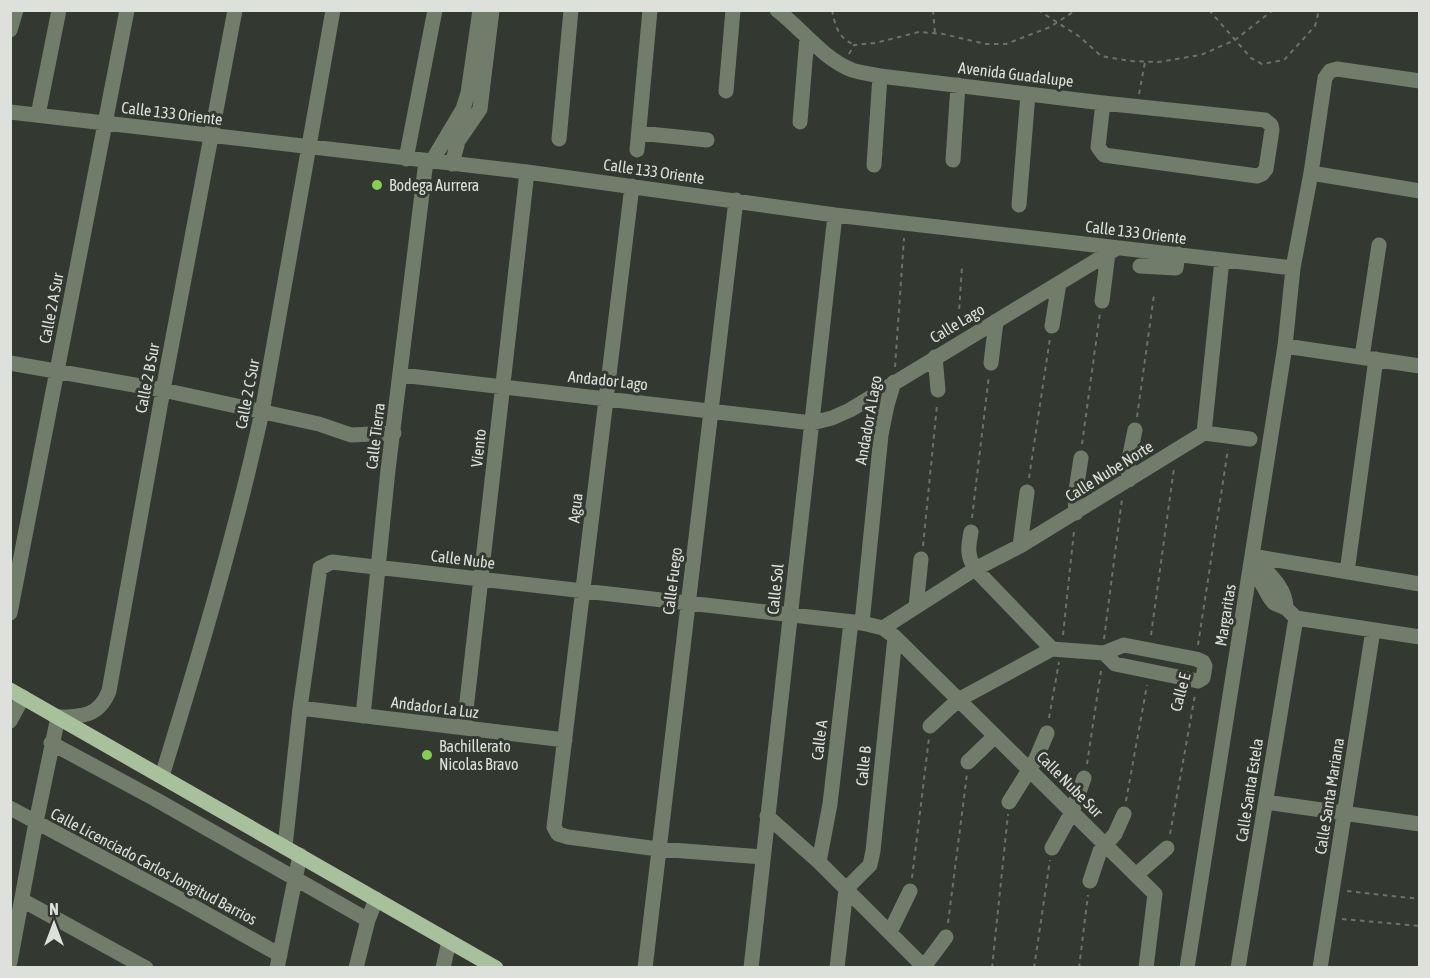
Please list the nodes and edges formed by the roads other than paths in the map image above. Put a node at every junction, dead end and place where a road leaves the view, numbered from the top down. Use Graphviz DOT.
graph roads {
  1 [pos="16,10"];
  2 [pos="59,10"];
  3 [pos="127,10"];
  4 [pos="235,10"];
  5 [pos="333,10"];
  6 [pos="435,10"];
  7 [pos="480,10"];
  8 [pos="492,10"];
  9 [pos="571,10"];
  10 [pos="650,10"];
  11 [pos="733,10"];
  12 [pos="777,10"];
  13 [pos="10,30"];
  14 [pos="807,37"];
  15 [pos="880,76"];
  16 [pos="1419,81"];
  17 [pos="958,85"];
  18 [pos="726,91"];
  19 [pos="1028,94"];
  20 [pos="1103,103"];
  21 [pos="10,111"];
  22 [pos="469,113"];
  23 [pos="38,115"];
  24 [pos="800,122"];
  25 [pos="106,123"];
  26 [pos="639,133"];
  27 [pos="212,136"];
  28 [pos="560,139"];
  29 [pos="707,140"];
  30 [pos="310,148"];
  31 [pos="637,150"];
  32 [pos="406,159"];
  33 [pos="952,160"];
  34 [pos="429,161"];
  35 [pos="452,164"];
  36 [pos="874,165"];
  37 [pos="527,172"];
  38 [pos="1311,173"];
  39 [pos="632,186"];
  40 [pos="1419,191"];
  41 [pos="736,200"];
  42 [pos="1019,205"];
  43 [pos="835,215"];
  44 [pos="1379,245"];
  45 [pos="1112,250"];
  46 [pos="1178,255"];
  47 [pos="1222,260"];
  48 [pos="1140,266"];
  49 [pos="1293,268"];
  50 [pos="1059,283"];
  51 [pos="1102,301"];
  52 [pos="996,321"];
  53 [pos="1052,327"];
  54 [pos="1285,346"];
  55 [pos="935,357"];
  56 [pos="1369,358"];
  57 [pos="10,363"];
  58 [pos="990,363"];
  59 [pos="1419,366"];
  60 [pos="57,371"];
  61 [pos="401,375"];
  62 [pos="894,382"];
  63 [pos="503,386"];
  64 [pos="163,390"];
  65 [pos="938,390"];
  66 [pos="606,398"];
  67 [pos="710,410"];
  68 [pos="262,412"];
  69 [pos="812,423"];
  70 [pos="1135,430"];
  71 [pos="394,433"];
  72 [pos="1204,433"];
  73 [pos="1250,440"];
  74 [pos="1081,458"];
  75 [pos="1125,482"];
  76 [pos="1028,492"];
  77 [pos="1076,513"];
  78 [pos="971,532"];
  79 [pos="1020,546"];
  80 [pos="921,559"];
  81 [pos="1252,560"];
  82 [pos="378,567"];
  83 [pos="975,569"];
  84 [pos="1347,572"];
  85 [pos="481,579"];
  86 [pos="1419,584"];
  87 [pos="583,591"];
  88 [pos="687,603"];
  89 [pos="916,607"];
  90 [pos="10,613"];
  91 [pos="1291,613"];
  92 [pos="790,615"];
  93 [pos="857,622"];
  94 [pos="883,628"];
  95 [pos="1373,630"];
  96 [pos="895,637"];
  97 [pos="1419,637"];
  98 [pos="1056,650"];
  99 [pos="1104,653"];
  100 [pos="17,693"];
  101 [pos="958,700"];
  102 [pos="300,708"];
  103 [pos="363,716"];
  104 [pos="58,717"];
  105 [pos="10,721"];
  106 [pos="930,726"];
  107 [pos="464,728"];
  108 [pos="1047,733"];
  109 [pos="996,736"];
  110 [pos="565,740"];
  111 [pos="51,743"];
  112 [pos="968,762"];
  113 [pos="1030,769"];
  114 [pos="162,776"];
  115 [pos="1084,778"];
  116 [pos="1009,802"];
  117 [pos="1266,802"];
  118 [pos="10,808"];
  119 [pos="1072,812"];
  120 [pos="1344,813"];
  121 [pos="1124,814"];
  122 [pos="767,816"];
  123 [pos="36,822"];
  124 [pos="1419,824"];
  125 [pos="1106,844"];
  126 [pos="285,847"];
  127 [pos="1052,848"];
  128 [pos="1167,848"];
  129 [pos="658,849"];
  130 [pos="300,855"];
  131 [pos="763,857"];
  132 [pos="819,862"];
  133 [pos="1136,875"];
  134 [pos="295,879"];
  135 [pos="1090,881"];
  136 [pos="846,889"];
  137 [pos="910,891"];
  138 [pos="376,899"];
  139 [pos="22,900"];
  140 [pos="368,920"];
  141 [pos="14,922"];
  142 [pos="890,932"];
  143 [pos="946,937"];
  144 [pos="449,941"];
  145 [pos="278,961"];
  146 [pos="10,962"];
  147 [pos="924,967"];
  148 [pos="146,968"];
  149 [pos="356,968"];
  150 [pos="443,968"];
  151 [pos="496,968"];
  152 [pos="645,968"];
  153 [pos="751,968"];
  154 [pos="837,968"];
  155 [pos="1146,968"];
  156 [pos="1187,968"];
  157 [pos="1238,968"];
  158 [pos="1320,968"];
  1 -- 13 [label="street"];
  2 -- 23 [label="street"];
  3 -- 25 [label="street, Calle 2 A Sur"];
  4 -- 27 [label="street, Calle 2 B Sur"];
  5 -- 30 [label="street, Calle 2 C Sur"];
  6 -- 32 [label="street"];
  7 -- 22 [label="street"];
  8 -- 22 [label="street"];
  9 -- 28 [label="street"];
  10 -- 26 [label="street"];
  11 -- 18 [label="street"];
  12 -- 14 [label="street, Avenida Guadalupe"];
  14 -- 15 [label="street, Avenida Guadalupe"];
  14 -- 24 [label="street"];
  15 -- 17 [label="street, Avenida Guadalupe"];
  15 -- 36 [label="street"];
  16 -- 38 [label="street, Margaritas"];
  17 -- 19 [label="street, Avenida Guadalupe"];
  17 -- 33 [label="street"];
  19 -- 20 [label="street, Avenida Guadalupe"];
  19 -- 42 [label="street"];
  20 -- 20 [label="street, Avenida Guadalupe"];
  21 -- 23 [label="street, Calle 133 Oriente"];
  22 -- 34 [label="street"];
  22 -- 35 [label="street"];
  23 -- 25 [label="street, Calle 133 Oriente"];
  25 -- 27 [label="street, Calle 133 Oriente"];
  25 -- 60 [label="street, Calle 2 A Sur"];
  26 -- 29 [label="street"];
  26 -- 31 [label="street"];
  27 -- 30 [label="street, Calle 133 Oriente"];
  27 -- 64 [label="street, Calle 2 B Sur"];
  30 -- 32 [label="street, Calle 133 Oriente"];
  30 -- 68 [label="street, Calle 2 C Sur"];
  32 -- 34 [label="street, Calle 133 Oriente"];
  34 -- 35 [label="street, Calle 133 Oriente"];
  34 -- 61 [label="street, Calle Tierra"];
  35 -- 37 [label="street, Calle 133 Oriente"];
  37 -- 39 [label="street, Calle 133 Oriente"];
  37 -- 63 [label="street, Viento"];
  38 -- 40 [label="street"];
  38 -- 49 [label="street, Margaritas"];
  39 -- 41 [label="street, Calle 133 Oriente"];
  39 -- 66 [label="street, Agua"];
  41 -- 43 [label="street, Calle 133 Oriente"];
  41 -- 67 [label="street, Calle Fuego"];
  43 -- 45 [label="street, Calle 133 Oriente"];
  43 -- 69 [label="street, Calle Sol"];
  44 -- 56 [label="street"];
  45 -- 46 [label="street, Calle 133 Oriente"];
  45 -- 50 [label="street, Calle Lago"];
  45 -- 51 [label="street"];
  46 -- 47 [label="street, Calle 133 Oriente"];
  46 -- 48 [label="street"];
  47 -- 49 [label="street, Calle 133 Oriente"];
  47 -- 72 [label="street"];
  49 -- 54 [label="street, Margaritas"];
  50 -- 52 [label="street, Calle Lago"];
  50 -- 53 [label="street"];
  52 -- 55 [label="street, Calle Lago"];
  52 -- 58 [label="street"];
  54 -- 56 [label="street"];
  54 -- 81 [label="street, Margaritas"];
  55 -- 62 [label="street, Calle Lago"];
  55 -- 65 [label="street"];
  56 -- 59 [label="street"];
  56 -- 84 [label="street"];
  57 -- 60 [label="street"];
  60 -- 64 [label="street"];
  60 -- 90 [label="street, Calle 2 A Sur"];
  61 -- 63 [label="street, Andador Lago"];
  61 -- 71 [label="street, Calle Tierra"];
  62 -- 69 [label="street, Calle Lago"];
  62 -- 93 [label="street, Andador A Lago"];
  63 -- 66 [label="street, Andador Lago"];
  63 -- 85 [label="street, Viento"];
  64 -- 68 [label="street"];
  64 -- 104 [label="street, Calle 2 B Sur"];
  66 -- 67 [label="street, Andador Lago"];
  66 -- 87 [label="street, Agua"];
  67 -- 69 [label="street, Andador Lago"];
  67 -- 88 [label="street, Calle Fuego"];
  68 -- 71 [label="street"];
  68 -- 114 [label="street, Calle 2 C Sur"];
  69 -- 92 [label="street, Calle Sol"];
  70 -- 75 [label="street"];
  71 -- 82 [label="street, Calle Tierra"];
  72 -- 73 [label="street"];
  72 -- 75 [label="street, Calle Nube Norte"];
  74 -- 77 [label="street"];
  75 -- 77 [label="street, Calle Nube Norte"];
  76 -- 79 [label="street"];
  77 -- 79 [label="street, Calle Nube Norte"];
  78 -- 83 [label="street"];
  79 -- 83 [label="street, Calle Nube Norte"];
  80 -- 89 [label="street"];
  81 -- 84 [label="street"];
  81 -- 91 [label="street"];
  81 -- 156 [label="street, Margaritas"];
  82 -- 85 [label="street, Calle Nube"];
  82 -- 102 [label="street, Calle Nube"];
  82 -- 103 [label="street, Calle Tierra"];
  83 -- 89 [label="street, Calle Nube Norte"];
  83 -- 98 [label="street"];
  84 -- 86 [label="street"];
  85 -- 87 [label="street, Calle Nube"];
  85 -- 107 [label="street, Viento"];
  87 -- 88 [label="street, Calle Nube"];
  87 -- 110 [label="street, Agua"];
  88 -- 92 [label="street, Calle Nube"];
  88 -- 129 [label="street, Calle Fuego"];
  89 -- 94 [label="street, Calle Nube Norte"];
  91 -- 95 [label="street"];
  91 -- 117 [label="street, Calle Santa Estela"];
  92 -- 93 [label="street, Calle Nube"];
  92 -- 122 [label="street, Calle Sol"];
  93 -- 94 [label="street, Calle Nube"];
  93 -- 132 [label="street, Calle A"];
  94 -- 96 [label="street, Calle Nube Sur"];
  95 -- 97 [label="street"];
  95 -- 120 [label="street, Calle Santa Mariana"];
  96 -- 101 [label="street, Calle Nube Sur"];
  96 -- 136 [label="street, Calle B"];
  98 -- 99 [label="street"];
  98 -- 101 [label="street"];
  99 -- 99 [label="street, Calle E"];
  100 -- 104 [label="main road"];
  100 -- 105 [label="street"];
  101 -- 106 [label="street"];
  101 -- 109 [label="street, Calle Nube Sur"];
  102 -- 103 [label="street, Andador La Luz"];
  102 -- 126 [label="street, Calle Nube"];
  103 -- 107 [label="street, Andador La Luz"];
  104 -- 111 [label="street"];
  104 -- 114 [label="main road"];
  107 -- 110 [label="street, Andador La Luz"];
  108 -- 113 [label="street"];
  109 -- 112 [label="street"];
  109 -- 113 [label="street, Calle Nube Sur"];
  110 -- 129 [label="street, Agua"];
  111 -- 123 [label="street"];
  111 -- 134 [label="street"];
  113 -- 116 [label="street"];
  113 -- 119 [label="street, Calle Nube Sur"];
  114 -- 126 [label="main road"];
  115 -- 119 [label="street"];
  117 -- 120 [label="street"];
  117 -- 157 [label="street, Calle Santa Estela"];
  118 -- 123 [label="street, Calle Licenciado Carlos Jongitud Barrios"];
  119 -- 125 [label="street, Calle Nube Sur"];
  119 -- 127 [label="street"];
  120 -- 124 [label="street"];
  120 -- 158 [label="street, Calle Santa Mariana"];
  121 -- 125 [label="street"];
  122 -- 131 [label="street, Calle Sol"];
  122 -- 132 [label="street"];
  123 -- 139 [label="street"];
  123 -- 145 [label="street, Calle Licenciado Carlos Jongitud Barrios"];
  125 -- 133 [label="street, Calle Nube Sur"];
  125 -- 135 [label="street"];
  126 -- 130 [label="main road"];
  128 -- 133 [label="street"];
  129 -- 131 [label="street"];
  129 -- 152 [label="street, Calle Fuego"];
  130 -- 134 [label="street"];
  130 -- 138 [label="main road"];
  131 -- 153 [label="street, Calle Sol"];
  132 -- 136 [label="street"];
  133 -- 155 [label="street, Calle Nube Sur"];
  134 -- 140 [label="street"];
  134 -- 145 [label="street"];
  136 -- 142 [label="street"];
  136 -- 154 [label="street"];
  137 -- 142 [label="street"];
  138 -- 140 [label="street"];
  138 -- 144 [label="main road"];
  139 -- 141 [label="street"];
  139 -- 148 [label="street"];
  140 -- 149 [label="street"];
  141 -- 146 [label="street"];
  142 -- 147 [label="street"];
  143 -- 147 [label="street"];
  144 -- 150 [label="street"];
  144 -- 151 [label="main road"];
}
